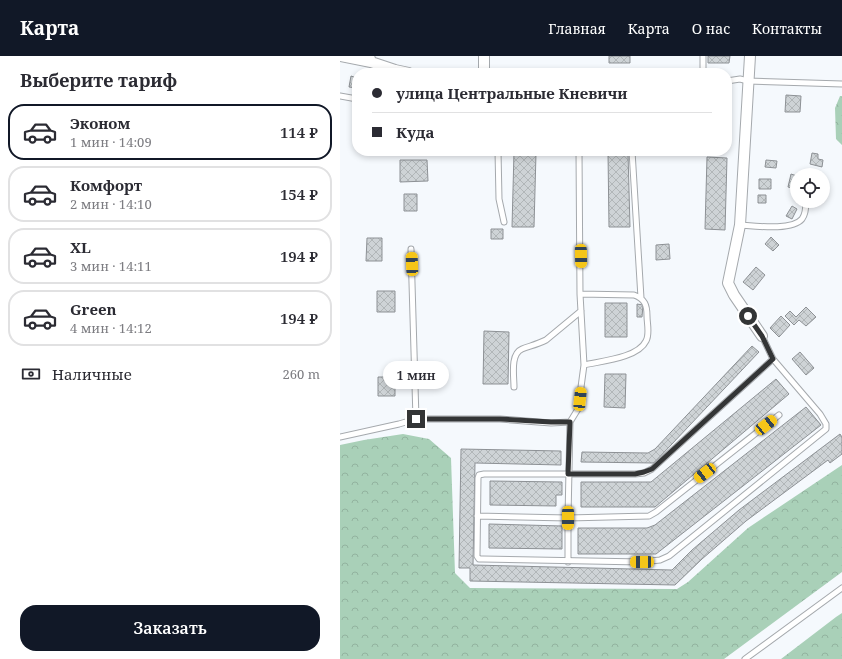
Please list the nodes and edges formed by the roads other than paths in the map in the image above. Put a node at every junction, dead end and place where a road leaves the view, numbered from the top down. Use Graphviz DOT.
graph roads {
  1 [pos="340,56"];
  2 [pos="484,56"];
  3 [pos="703,56"];
  4 [pos="750,56"];
  5 [pos="370,59"];
  6 [pos="387,68"];
  7 [pos="484,68"];
  8 [pos="703,68"];
  9 [pos="732,80"];
  10 [pos="748,81"];
  11 [pos="842,84"];
  12 [pos="340,96"];
  13 [pos="352,98"];
  14 [pos="498,156"];
  15 [pos="579,156"];
  16 [pos="632,156"];
  17 [pos="805,208"];
  18 [pos="504,222"];
  19 [pos="740,225"];
  20 [pos="411,249"];
  21 [pos="580,294"];
  22 [pos="641,298"];
  23 [pos="581,311"];
  24 [pos="762,336"];
  25 [pos="773,359"];
  26 [pos="584,365"];
  27 [pos="514,387"];
  28 [pos="779,415"];
  29 [pos="416,419"];
  30 [pos="570,422"];
  31 [pos="340,438"];
  32 [pos="568,474"];
  33 [pos="477,516"];
  34 [pos="568,518"];
  35 [pos="568,562"];
  36 [pos="842,588"];
  37 [pos="745,659"];
  1 -- 5 [label="street"];
  2 -- 7 [label="street"];
  3 -- 8 [label="lane"];
  4 -- 10 [label="street"];
  5 -- 6 [label="street"];
  9 -- 10 [label="lane"];
  10 -- 11 [label="lane"];
  10 -- 19 [label="street"];
  12 -- 13 [label="lane"];
  14 -- 18 [label="lane"];
  15 -- 21 [label="lane"];
  16 -- 22 [label="lane"];
  17 -- 19 [label="lane"];
  19 -- 24 [label="street"];
  20 -- 29 [label="lane"];
  21 -- 22 [label="lane"];
  21 -- 23 [label="lane"];
  22 -- 26 [label="lane"];
  23 -- 26 [label="lane"];
  23 -- 27 [label="lane"];
  24 -- 25 [label="lane"];
  25 -- 32 [label="lane"];
  25 -- 35 [label="lane"];
  26 -- 30 [label="lane"];
  28 -- 34 [label="lane"];
  29 -- 30 [label="lane"];
  29 -- 31 [label="lane"];
  30 -- 32 [label="lane"];
  32 -- 33 [label="lane"];
  32 -- 34 [label="lane"];
  33 -- 34 [label="lane"];
  33 -- 35 [label="lane"];
  34 -- 35 [label="lane"];
  36 -- 37 [label="lane"];
}
